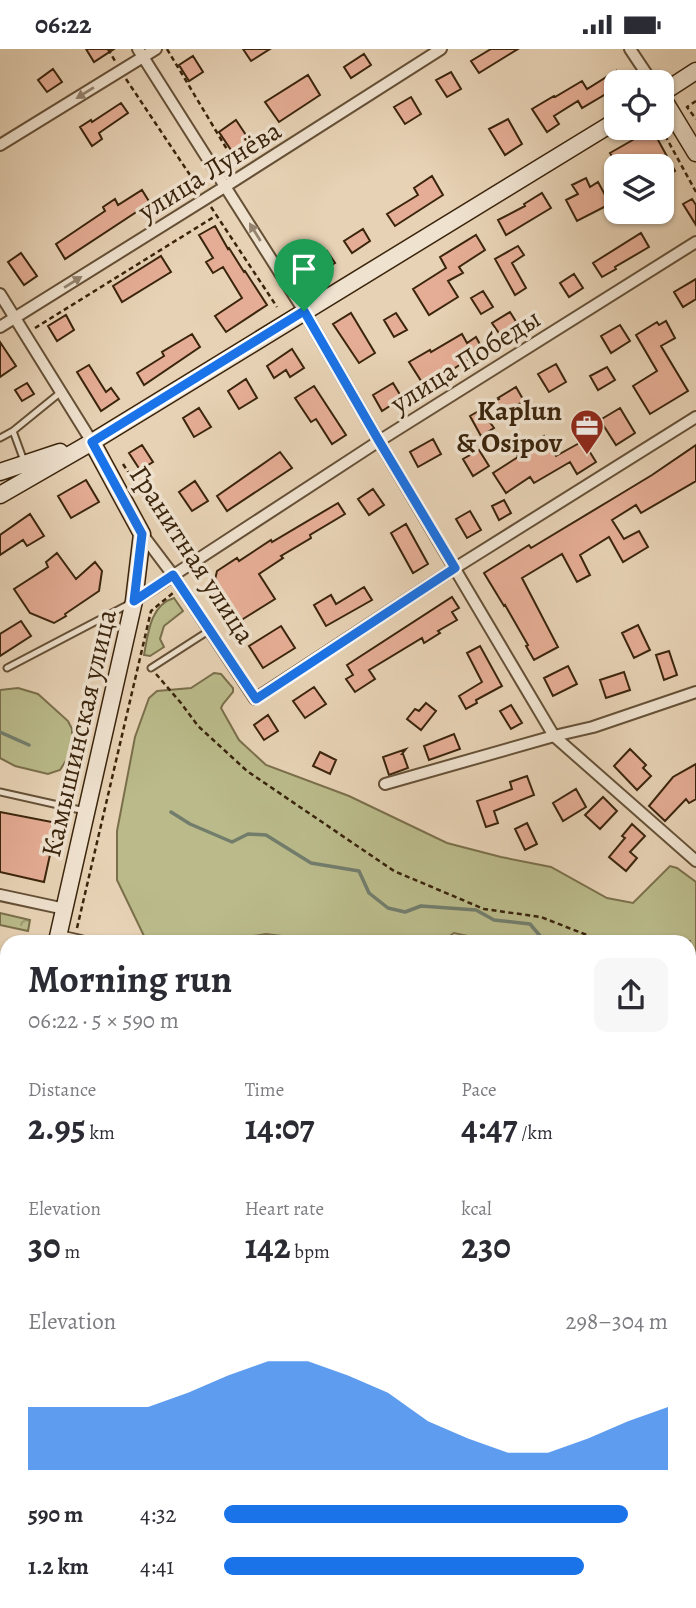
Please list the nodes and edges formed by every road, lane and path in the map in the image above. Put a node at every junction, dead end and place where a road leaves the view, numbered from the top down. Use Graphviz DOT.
graph roads {
  1 [pos="109,49"];
  2 [pos="156,49"];
  3 [pos="167,49"];
  4 [pos="442,49"];
  5 [pos="629,49"];
  6 [pos="141,53"];
  7 [pos="121,70"];
  8 [pos="644,70"];
  9 [pos="696,71"];
  10 [pos="674,87"];
  11 [pos="696,101"];
  12 [pos="674,115"];
  13 [pos="696,119"];
  14 [pos="604,128"];
  15 [pos="668,140"];
  16 [pos="0,145"];
  17 [pos="696,153"];
  18 [pos="214,167"];
  19 [pos="226,186"];
  20 [pos="696,192"];
  21 [pos="206,199"];
  22 [pos="217,215"];
  23 [pos="696,242"];
  24 [pos="0,295"];
  25 [pos="277,307"];
  26 [pos="304,311"];
  27 [pos="15,318"];
  28 [pos="0,327"];
  29 [pos="25,334"];
  30 [pos="61,392"];
  31 [pos="696,417"];
  32 [pos="13,431"];
  33 [pos="0,439"];
  34 [pos="379,441"];
  35 [pos="92,442"];
  36 [pos="25,464"];
  37 [pos="0,472"];
  38 [pos="0,495"];
  39 [pos="142,534"];
  40 [pos="455,568"];
  41 [pos="173,575"];
  42 [pos="134,601"];
  43 [pos="210,630"];
  44 [pos="6,668"];
  45 [pos="151,668"];
  46 [pos="696,692"];
  47 [pos="554,736"];
  48 [pos="115,760"];
  49 [pos="385,784"];
  50 [pos="0,792"];
  51 [pos="88,812"];
  52 [pos="696,861"];
  53 [pos="0,895"];
  54 [pos="65,909"];
  55 [pos="68,935"];
  56 [pos="69,935"];
  57 [pos="587,935"];
  1 -- 7 [label="path"];
  2 -- 6 [label="street"];
  3 -- 18 [label="path"];
  4 -- 19 [label="street, улица Лунёва"];
  5 -- 8 [label="street"];
  6 -- 7 [label="street"];
  6 -- 18 [label="street"];
  7 -- 16 [label="street, one-way"];
  7 -- 21 [label="path"];
  9 -- 10 [label="street"];
  11 -- 13 [label="path"];
  12 -- 17 [label="street"];
  14 -- 26 [label="street"];
  15 -- 20 [label="path"];
  18 -- 19 [label="street"];
  19 -- 21 [label="street, улица Лунёва"];
  26 -- 19 [label="street, one-way"];
  21 -- 22 [label="path"];
  27 -- 21 [label="street, улица Лунёва, one-way"];
  22 -- 25 [label="path"];
  22 -- 29 [label="path"];
  23 -- 34 [label="street, улица Победы"];
  24 -- 27 [label="street, Гранитная улица"];
  26 -- 34 [label="street"];
  26 -- 35 [label="street"];
  27 -- 28 [label="street, улица Лунёва"];
  27 -- 29 [label="street, Гранитная улица"];
  29 -- 30 [label="street, Гранитная улица"];
  30 -- 32 [label="lane"];
  30 -- 35 [label="street, Гранитная улица"];
  31 -- 40 [label="street"];
  32 -- 33 [label="lane"];
  32 -- 36 [label="lane"];
  34 -- 40 [label="street"];
  34 -- 41 [label="street, улица Победы"];
  35 -- 36 [label="street"];
  35 -- 38 [label="street"];
  35 -- 39 [label="street, Гранитная улица"];
  36 -- 37 [label="street"];
  39 -- 41 [label="street, Гранитная улица"];
  39 -- 42 [label="street, Камышинская улица"];
  40 -- 43 [label="street, Гранитная улица"];
  40 -- 47 [label="street"];
  41 -- 42 [label="street, улица Победы"];
  41 -- 43 [label="street, Гранитная улица"];
  42 -- 44 [label="lane, улица Победы"];
  42 -- 51 [label="street, Камышинская улица"];
  43 -- 45 [label="lane"];
  45 -- 57 [label="path"];
  46 -- 47 [label="street"];
  47 -- 49 [label="street"];
  47 -- 52 [label="street"];
  48 -- 56 [label="path"];
  50 -- 51 [label="lane"];
  51 -- 54 [label="street, Камышинская улица"];
  53 -- 54 [label="street"];
  54 -- 55 [label="street, Камышинская улица"];
}
